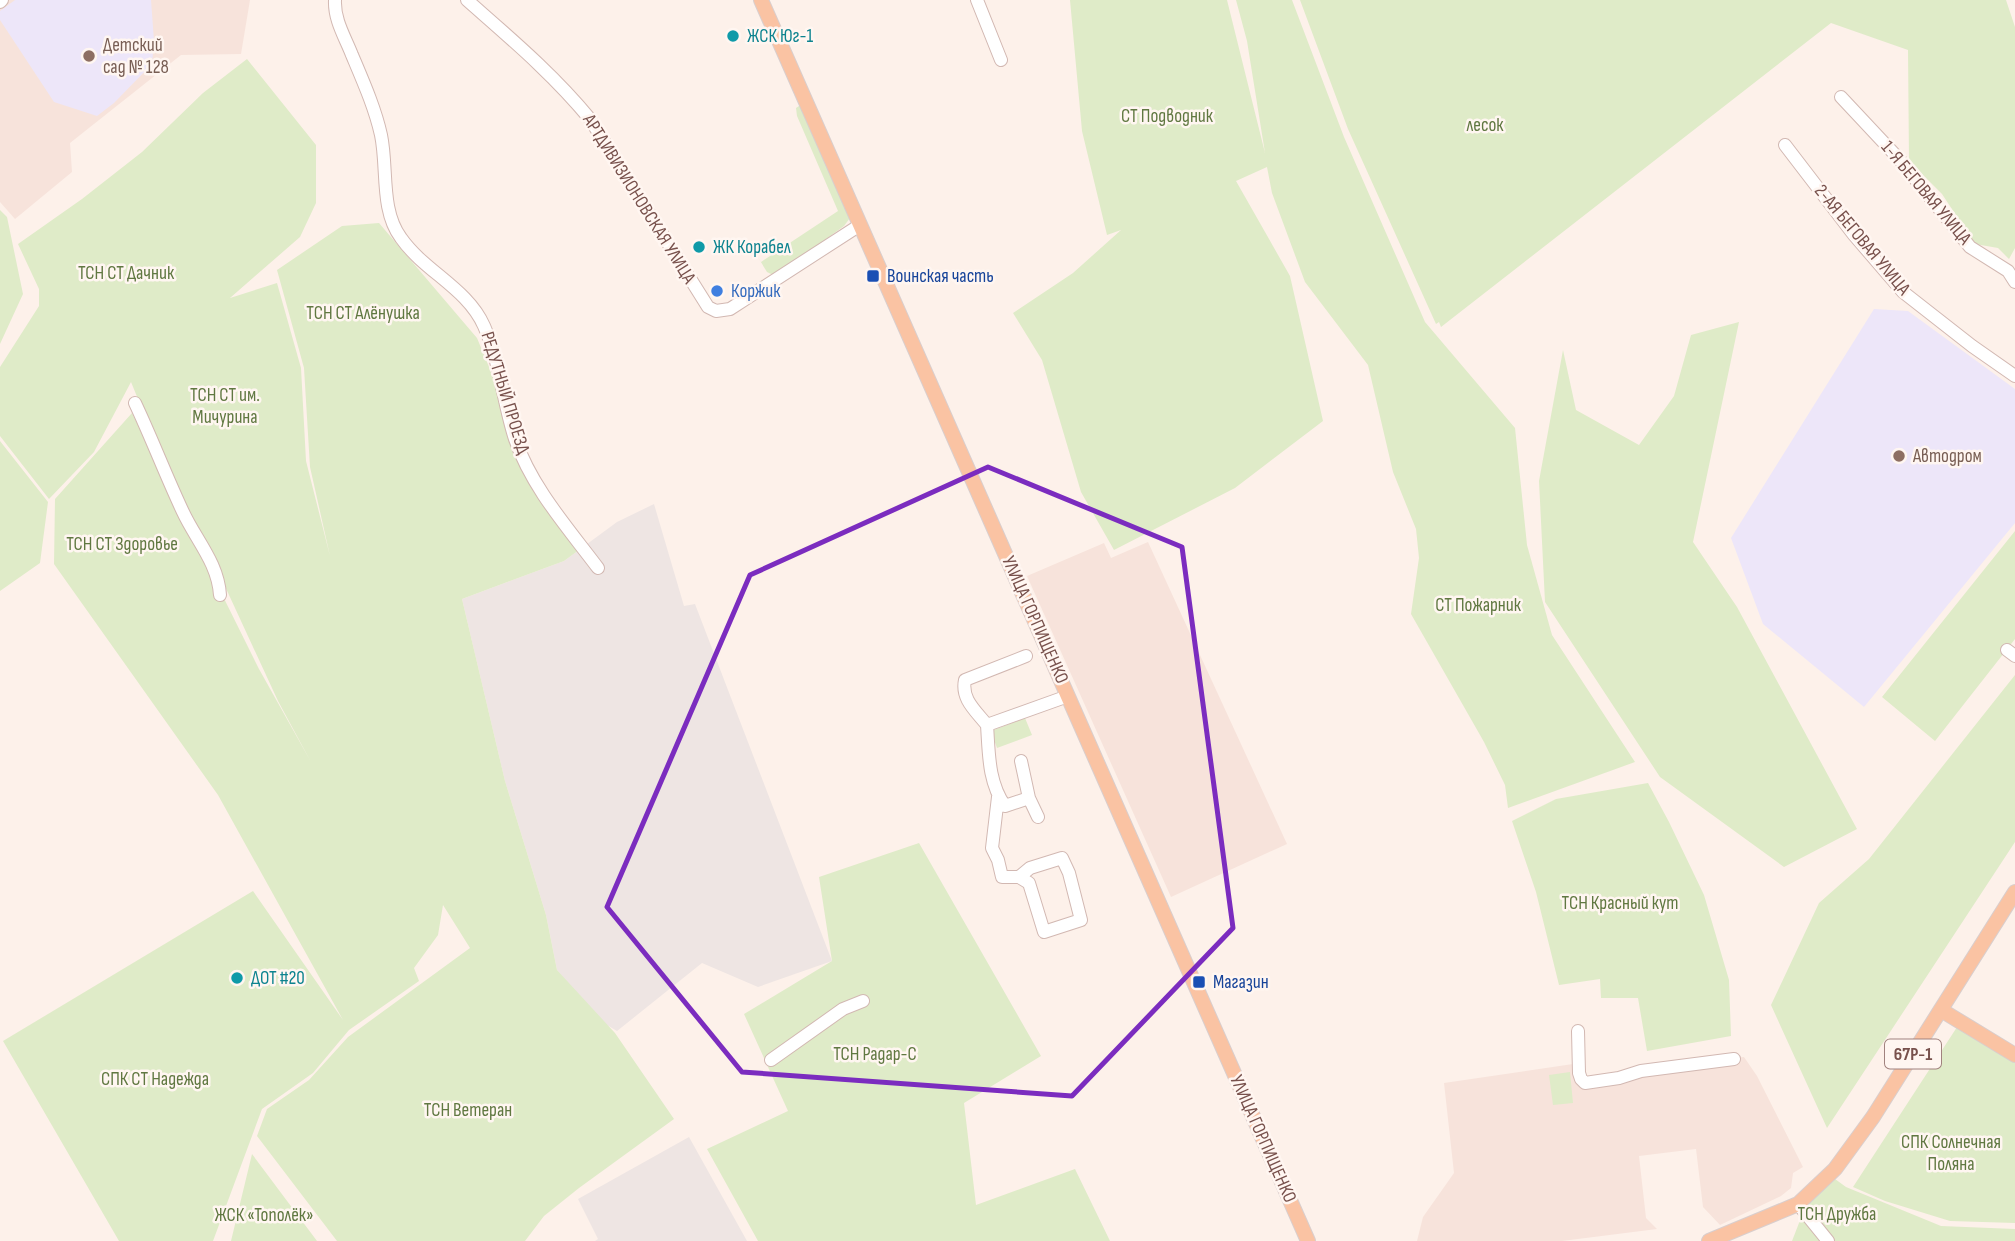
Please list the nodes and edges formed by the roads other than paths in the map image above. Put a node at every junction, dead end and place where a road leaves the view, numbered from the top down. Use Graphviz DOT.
graph roads {
  1 [pos="335,0"];
  2 [pos="467,0"];
  3 [pos="761,0"];
  4 [pos="977,0"];
  5 [pos="1001,60"];
  6 [pos="1841,97"];
  7 [pos="1785,145"];
  8 [pos="860,225"];
  9 [pos="2015,282"];
  10 [pos="2015,376"];
  11 [pos="135,403"];
  12 [pos="598,568"];
  13 [pos="220,595"];
  14 [pos="1026,656"];
  15 [pos="1068,696"];
  16 [pos="986,725"];
  17 [pos="1021,761"];
  18 [pos="998,797"];
  19 [pos="1029,798"];
  20 [pos="1038,817"];
  21 [pos="1019,877"];
  22 [pos="2015,892"];
  23 [pos="863,1001"];
  24 [pos="1941,1010"];
  25 [pos="1578,1031"];
  26 [pos="2015,1055"];
  27 [pos="1734,1059"];
  28 [pos="771,1060"];
  29 [pos="1798,1205"];
  30 [pos="1308,1241"];
  31 [pos="1709,1241"];
  32 [pos="1828,1241"];
  1 -- 12 [label="street, РЕДУТНЫЙ ПРОЕЗД"];
  2 -- 8 [label="street, АРТДИВИЗИОНОВСКАЯ УЛИЦА"];
  3 -- 8 [label="main road, УЛИЦА ГОРПИЩЕНКО"];
  4 -- 5 [label="street"];
  6 -- 9 [label="street, 1-Я БЕГОВАЯ УЛИЦА"];
  7 -- 10 [label="street, 2-АЯ БЕГОВАЯ УЛИЦА"];
  8 -- 15 [label="main road, УЛИЦА ГОРПИЩЕНКО"];
  11 -- 13 [label="street"];
  14 -- 16 [label="street"];
  15 -- 16 [label="street"];
  15 -- 30 [label="main road, УЛИЦА ГОРПИЩЕНКО"];
  16 -- 18 [label="street"];
  17 -- 19 [label="street"];
  18 -- 19 [label="street"];
  18 -- 21 [label="street"];
  19 -- 20 [label="street"];
  21 -- 21 [label="street"];
  22 -- 24 [label="main road, 67Р-1"];
  23 -- 28 [label="street"];
  24 -- 26 [label="main road"];
  24 -- 29 [label="main road, 67Р-1"];
  25 -- 27 [label="street"];
  29 -- 31 [label="main road, 67Р-1"];
  29 -- 32 [label="street"];
}
